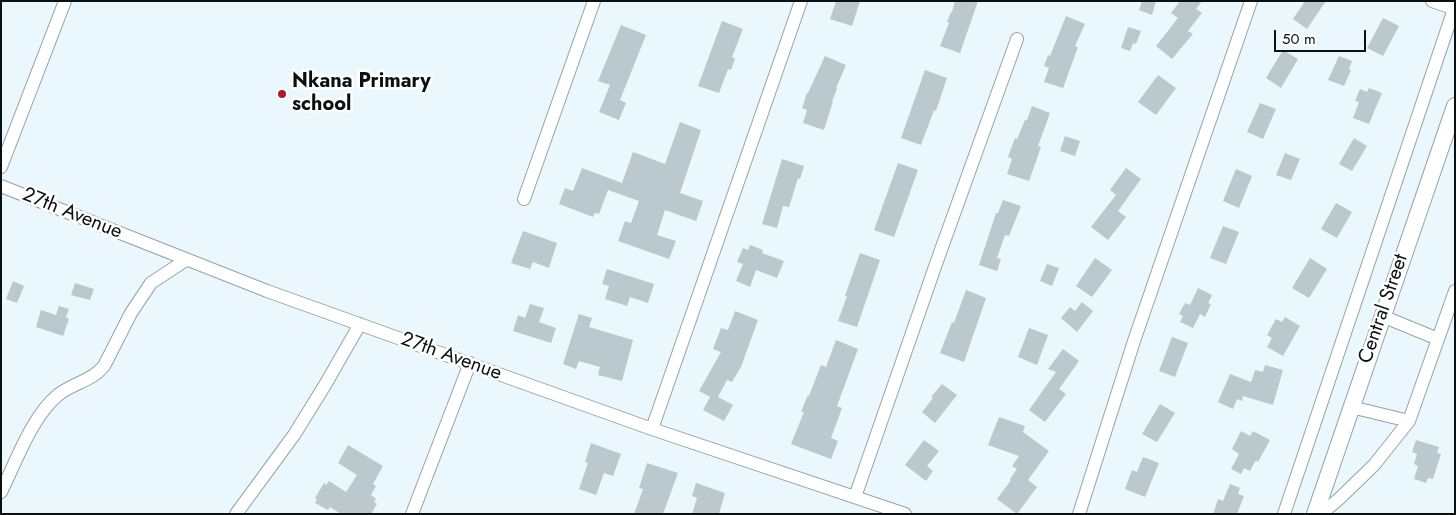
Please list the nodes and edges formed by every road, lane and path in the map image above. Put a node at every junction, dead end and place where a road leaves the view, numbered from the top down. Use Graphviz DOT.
graph roads {
  1 [pos="65,1"];
  2 [pos="594,1"];
  3 [pos="801,1"];
  4 [pos="1251,1"];
  5 [pos="1432,1"];
  6 [pos="1454,9"];
  7 [pos="1017,39"];
  8 [pos="1454,114"];
  9 [pos="1,168"];
  10 [pos="1,186"];
  11 [pos="524,199"];
  12 [pos="186,260"];
  13 [pos="1455,291"];
  14 [pos="1382,316"];
  15 [pos="360,324"];
  16 [pos="1438,339"];
  17 [pos="470,363"];
  18 [pos="1351,407"];
  19 [pos="1409,421"];
  20 [pos="652,429"];
  21 [pos="1,492"];
  22 [pos="855,497"];
  23 [pos="236,514"];
  24 [pos="412,514"];
  25 [pos="905,514"];
  26 [pos="1079,514"];
  27 [pos="1284,514"];
  28 [pos="1314,514"];
  29 [pos="1321,514"];
  1 -- 9 [label="street"];
  2 -- 11 [label="street"];
  3 -- 20 [label="street"];
  4 -- 26 [label="street"];
  5 -- 6 [label="street"];
  6 -- 27 [label="street"];
  7 -- 22 [label="street"];
  8 -- 14 [label="street, Central Street"];
  10 -- 12 [label="street, 27th Avenue"];
  12 -- 15 [label="street, 27th Avenue"];
  12 -- 21 [label="street"];
  13 -- 16 [label="street"];
  14 -- 16 [label="street"];
  14 -- 18 [label="street, Central Street"];
  15 -- 17 [label="street, 27th Avenue"];
  15 -- 23 [label="street"];
  16 -- 19 [label="street"];
  17 -- 20 [label="street, 27th Avenue"];
  17 -- 24 [label="street"];
  18 -- 19 [label="street"];
  18 -- 28 [label="street, Central Street"];
  19 -- 29 [label="street"];
  20 -- 22 [label="street, 27th Avenue"];
  22 -- 25 [label="street, 27th Avenue"];
}
